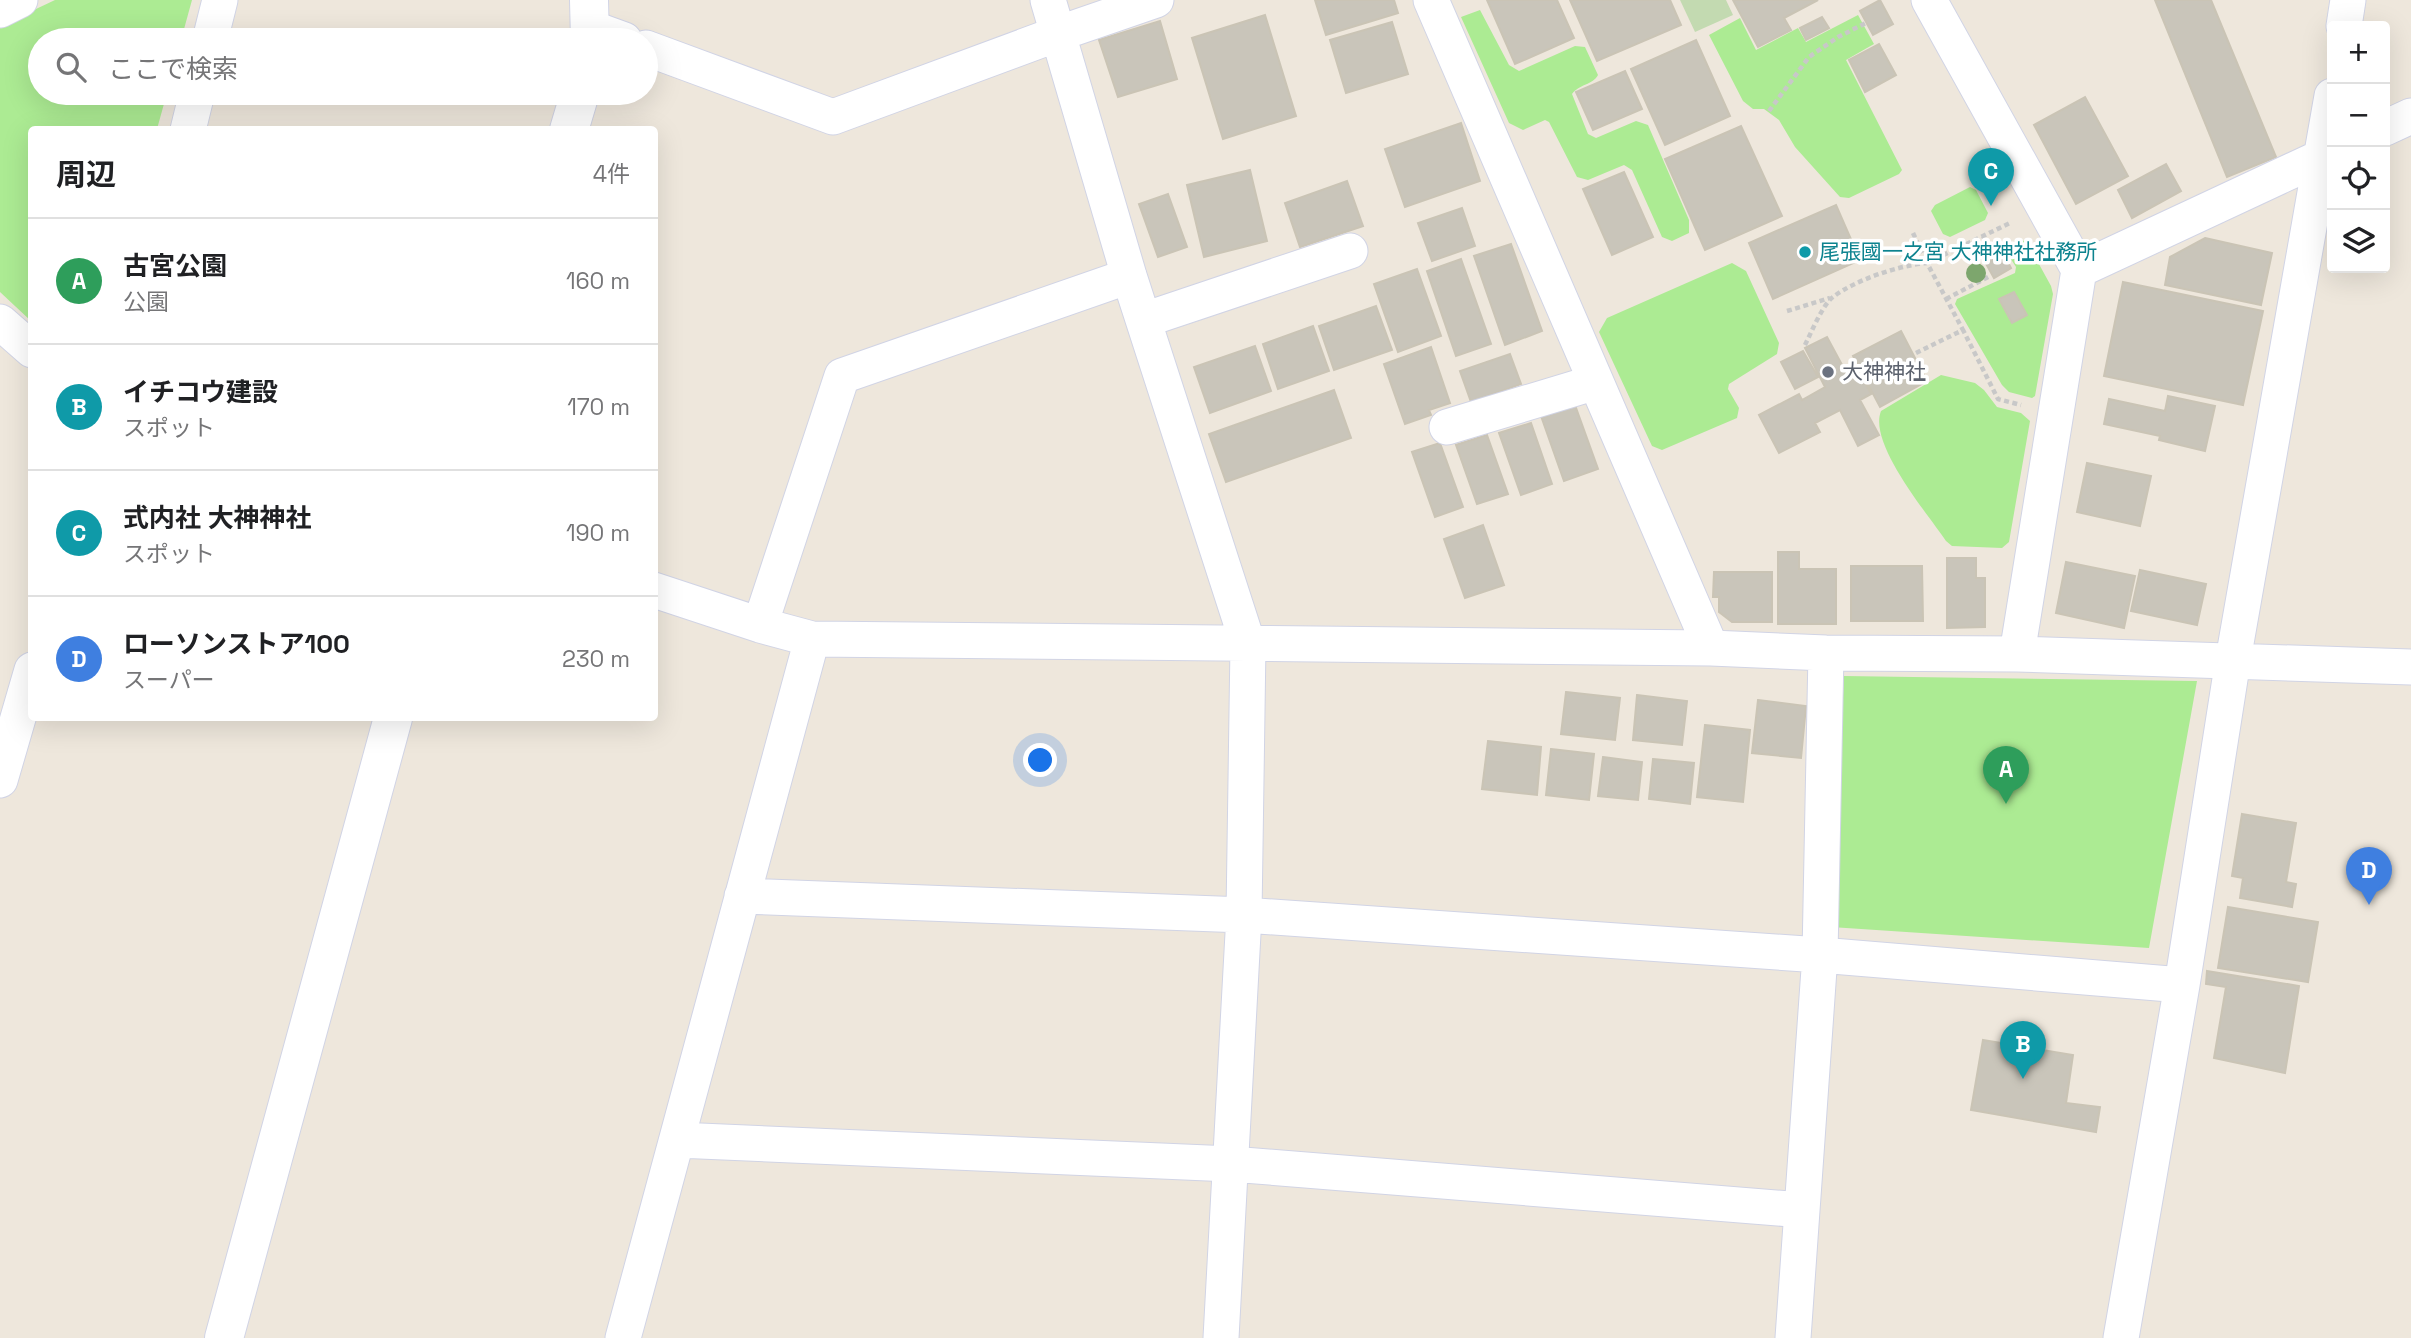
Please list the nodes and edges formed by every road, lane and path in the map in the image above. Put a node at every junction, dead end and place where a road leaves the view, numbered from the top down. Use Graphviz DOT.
graph roads {
  1 [pos="20,0"];
  2 [pos="220,0"];
  3 [pos="1048,0"];
  4 [pos="1156,0"];
  5 [pos="1431,0"];
  6 [pos="1929,0"];
  7 [pos="2348,0"];
  8 [pos="0,10"];
  9 [pos="2345,21"];
  10 [pos="1866,23"];
  11 [pos="213,28"];
  12 [pos="1060,33"];
  13 [pos="658,52"];
  14 [pos="194,105"];
  15 [pos="576,105"];
  16 [pos="1769,111"];
  17 [pos="2411,116"];
  18 [pos="189,126"];
  19 [pos="570,126"];
  20 [pos="2390,126"];
  21 [pos="2327,154"];
  22 [pos="2043,207"];
  23 [pos="1913,233"];
  24 [pos="1983,236"];
  25 [pos="1350,251"];
  26 [pos="1992,253"];
  27 [pos="1927,263"];
  28 [pos="2079,270"];
  29 [pos="1129,275"];
  30 [pos="1990,276"];
  31 [pos="1831,298"];
  32 [pos="1947,299"];
  33 [pos="1787,311"];
  34 [pos="1144,320"];
  35 [pos="0,323"];
  36 [pos="1963,330"];
  37 [pos="1805,345"];
  38 [pos="28,347"];
  39 [pos="1916,353"];
  40 [pos="1596,382"];
  41 [pos="2055,414"];
  42 [pos="1447,427"];
  43 [pos="658,591"];
  44 [pos="760,625"];
  45 [pos="812,639"];
  46 [pos="1248,644"];
  47 [pos="1711,648"];
  48 [pos="1826,653"];
  49 [pos="2017,653"];
  50 [pos="2233,660"];
  51 [pos="2411,667"];
  52 [pos="28,684"];
  53 [pos="392,721"];
  54 [pos="0,780"];
  55 [pos="742,896"];
  56 [pos="1244,915"];
  57 [pos="1819,955"];
  58 [pos="2182,985"];
  59 [pos="677,1140"];
  60 [pos="1231,1164"];
  61 [pos="1802,1210"];
  62 [pos="224,1338"];
  63 [pos="623,1338"];
  64 [pos="1221,1338"];
  65 [pos="1793,1338"];
  66 [pos="2121,1338"];
  1 -- 8 [label="street"];
  2 -- 11 [label="street"];
  3 -- 12 [label="street"];
  4 -- 12 [label="street"];
  5 -- 40 [label="street"];
  6 -- 22 [label="street"];
  7 -- 9 [label="street"];
  10 -- 16 [label="path"];
  12 -- 13 [label="street"];
  12 -- 29 [label="street"];
  14 -- 18 [label="street"];
  15 -- 19 [label="street"];
  17 -- 20 [label="street"];
  21 -- 28 [label="street"];
  21 -- 50 [label="street"];
  22 -- 24 [label="path"];
  22 -- 28 [label="street"];
  23 -- 27 [label="path"];
  24 -- 26 [label="path"];
  24 -- 27 [label="path"];
  25 -- 34 [label="street"];
  27 -- 31 [label="path"];
  27 -- 32 [label="path"];
  28 -- 41 [label="street"];
  29 -- 34 [label="street"];
  29 -- 44 [label="street"];
  30 -- 32 [label="path"];
  31 -- 33 [label="path"];
  31 -- 37 [label="path"];
  32 -- 36 [label="path"];
  34 -- 46 [label="street"];
  35 -- 38 [label="street"];
  36 -- 39 [label="path"];
  36 -- 41 [label="path"];
  40 -- 42 [label="street"];
  40 -- 47 [label="street"];
  41 -- 49 [label="street"];
  43 -- 44 [label="street"];
  44 -- 45 [label="street"];
  45 -- 46 [label="street"];
  45 -- 55 [label="street"];
  46 -- 47 [label="street"];
  46 -- 56 [label="street"];
  47 -- 48 [label="street"];
  48 -- 49 [label="street"];
  48 -- 57 [label="street"];
  49 -- 50 [label="street"];
  50 -- 51 [label="street"];
  50 -- 58 [label="street"];
  52 -- 54 [label="street"];
  53 -- 62 [label="street"];
  55 -- 56 [label="street"];
  55 -- 59 [label="street"];
  56 -- 57 [label="street"];
  56 -- 60 [label="street"];
  57 -- 58 [label="street"];
  57 -- 61 [label="street"];
  58 -- 66 [label="street"];
  59 -- 60 [label="street"];
  59 -- 63 [label="street"];
  60 -- 61 [label="street"];
  60 -- 64 [label="street"];
  61 -- 65 [label="street"];
}
